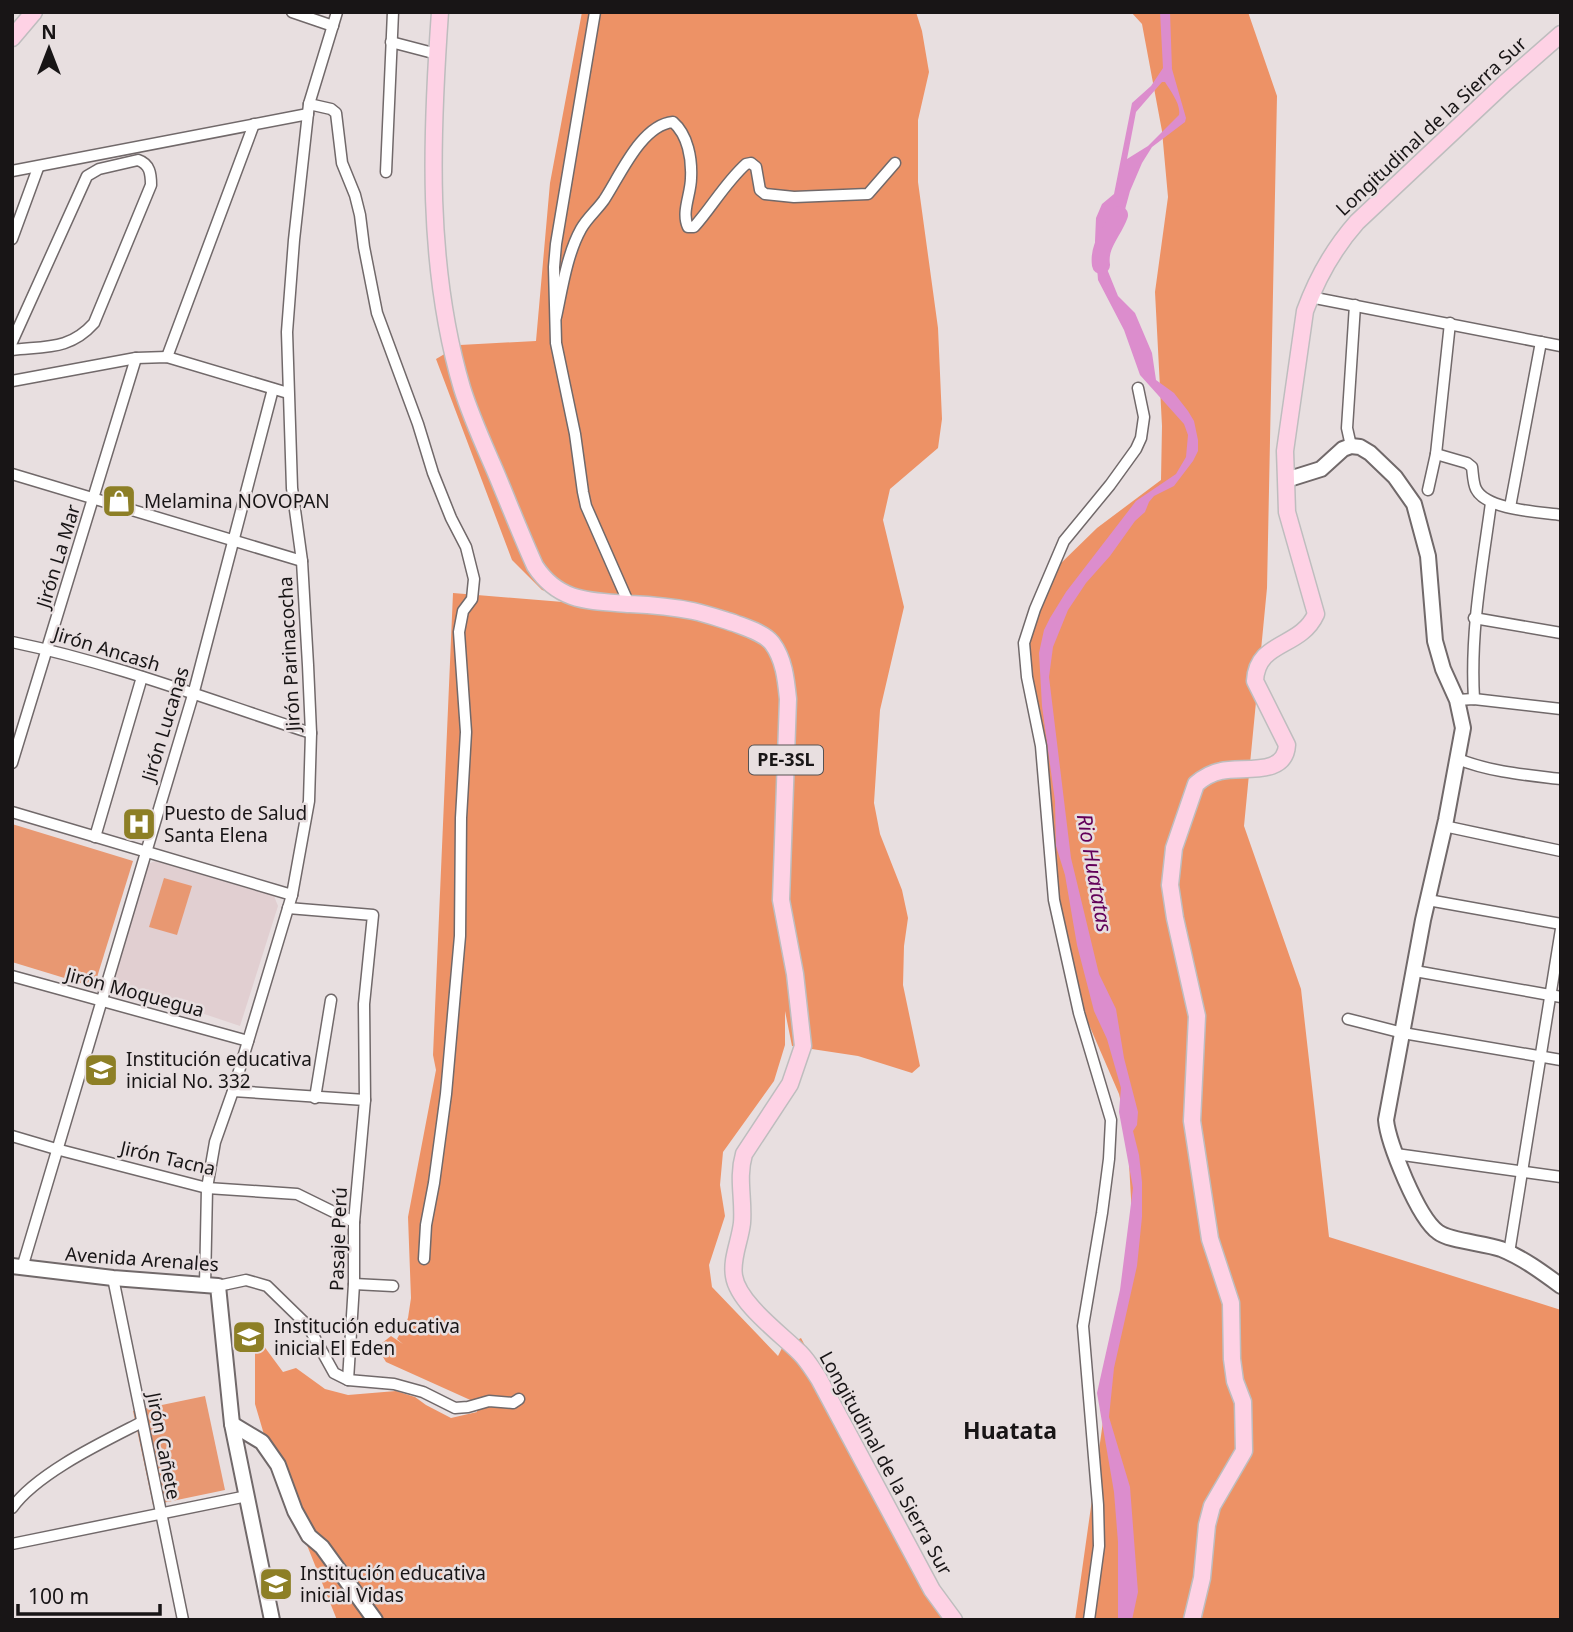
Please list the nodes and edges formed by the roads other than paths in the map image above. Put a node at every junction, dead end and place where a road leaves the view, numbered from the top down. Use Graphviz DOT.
graph roads {
  1 [pos="34,12"];
  2 [pos="292,12"];
  3 [pos="337,12"];
  4 [pos="393,12"];
  5 [pos="440,12"];
  6 [pos="595,12"];
  7 [pos="333,26"];
  8 [pos="1561,34"];
  9 [pos="12,38"];
  10 [pos="391,42"];
  11 [pos="437,54"];
  12 [pos="309,109"];
  13 [pos="254,124"];
  14 [pos="895,163"];
  15 [pos="38,168"];
  16 [pos="12,172"];
  17 [pos="386,172"];
  18 [pos="12,239"];
  19 [pos="1310,297"];
  20 [pos="1355,305"];
  21 [pos="556,317"];
  22 [pos="1450,323"];
  23 [pos="12,342"];
  24 [pos="1541,342"];
  25 [pos="1561,346"];
  26 [pos="12,349"];
  27 [pos="167,357"];
  28 [pos="136,358"];
  29 [pos="12,381"];
  30 [pos="1138,388"];
  31 [pos="273,389"];
  32 [pos="288,393"];
  33 [pos="1351,446"];
  34 [pos="1436,454"];
  35 [pos="12,474"];
  36 [pos="1286,480"];
  37 [pos="1428,490"];
  38 [pos="94,498"];
  39 [pos="1492,503"];
  40 [pos="1510,507"];
  41 [pos="1561,515"];
  42 [pos="233,540"];
  43 [pos="302,561"];
  44 [pos="629,604"];
  45 [pos="1474,618"];
  46 [pos="1561,633"];
  47 [pos="12,642"];
  48 [pos="48,649"];
  49 [pos="142,677"];
  50 [pos="193,695"];
  51 [pos="1474,699"];
  52 [pos="1457,700"];
  53 [pos="1561,709"];
  54 [pos="311,733"];
  55 [pos="1458,759"];
  56 [pos="12,763"];
  57 [pos="1561,779"];
  58 [pos="12,812"];
  59 [pos="1444,826"];
  60 [pos="95,837"];
  61 [pos="1561,850"];
  62 [pos="145,852"];
  63 [pos="292,895"];
  64 [pos="1427,900"];
  65 [pos="288,908"];
  66 [pos="1561,927"];
  67 [pos="1415,971"];
  68 [pos="12,976"];
  69 [pos="1555,996"];
  70 [pos="331,1000"];
  71 [pos="101,1002"];
  72 [pos="1348,1018"];
  73 [pos="1403,1033"];
  74 [pos="248,1041"];
  75 [pos="1540,1058"];
  76 [pos="1561,1060"];
  77 [pos="233,1091"];
  78 [pos="315,1098"];
  79 [pos="365,1100"];
  80 [pos="12,1136"];
  81 [pos="56,1149"];
  82 [pos="1396,1154"];
  83 [pos="1522,1171"];
  84 [pos="1561,1177"];
  85 [pos="208,1188"];
  86 [pos="354,1222"];
  87 [pos="1509,1253"];
  88 [pos="424,1259"];
  89 [pos="17,1267"];
  90 [pos="113,1278"];
  91 [pos="354,1284"];
  92 [pos="211,1286"];
  93 [pos="393,1286"];
  94 [pos="1561,1286"];
  95 [pos="348,1380"];
  96 [pos="519,1399"];
  97 [pos="142,1422"];
  98 [pos="232,1424"];
  99 [pos="247,1496"];
  100 [pos="12,1508"];
  101 [pos="160,1513"];
  102 [pos="12,1544"];
  103 [pos="183,1620"];
  104 [pos="272,1620"];
  105 [pos="375,1620"];
  106 [pos="954,1620"];
  107 [pos="1089,1620"];
  108 [pos="1192,1620"];
  1 -- 9 [label="main road"];
  2 -- 7 [label="street"];
  3 -- 7 [label="street, Jirón Parinacocha"];
  4 -- 10 [label="street"];
  5 -- 11 [label="main road, Longitudinal de la Sierra Sur / PE-3SL"];
  6 -- 21 [label="street"];
  7 -- 12 [label="street, Jirón Parinacocha"];
  8 -- 19 [label="main road, Longitudinal de la Sierra Sur"];
  10 -- 11 [label="street"];
  10 -- 17 [label="street"];
  11 -- 44 [label="main road, Longitudinal de la Sierra Sur / PE-3SL"];
  12 -- 13 [label="street"];
  12 -- 32 [label="street, Jirón Parinacocha"];
  12 -- 88 [label="street"];
  13 -- 15 [label="street"];
  13 -- 27 [label="street"];
  14 -- 21 [label="street"];
  15 -- 16 [label="street"];
  15 -- 18 [label="street"];
  19 -- 20 [label="street"];
  19 -- 36 [label="main road, Longitudinal de la Sierra Sur"];
  20 -- 22 [label="street"];
  20 -- 33 [label="street"];
  21 -- 44 [label="street"];
  22 -- 24 [label="street"];
  22 -- 34 [label="street"];
  23 -- 26 [label="street"];
  24 -- 25 [label="street"];
  24 -- 40 [label="street"];
  27 -- 28 [label="street"];
  27 -- 31 [label="street"];
  28 -- 29 [label="street"];
  28 -- 38 [label="street, Jirón La Mar"];
  30 -- 107 [label="street"];
  31 -- 32 [label="street"];
  31 -- 42 [label="street, Jirón Lucanas"];
  32 -- 43 [label="street, Jirón Parinacocha"];
  33 -- 36 [label="main road"];
  33 -- 52 [label="main road"];
  34 -- 37 [label="street"];
  34 -- 39 [label="street"];
  35 -- 38 [label="street"];
  36 -- 108 [label="main road, Longitudinal de la Sierra Sur"];
  38 -- 42 [label="street"];
  38 -- 48 [label="street, Jirón La Mar"];
  39 -- 40 [label="street"];
  39 -- 45 [label="street"];
  40 -- 41 [label="street"];
  42 -- 43 [label="street"];
  42 -- 50 [label="street, Jirón Lucanas"];
  43 -- 54 [label="street, Jirón Parinacocha"];
  44 -- 106 [label="main road, Longitudinal de la Sierra Sur / PE-3SL"];
  45 -- 46 [label="street"];
  45 -- 51 [label="street"];
  47 -- 48 [label="street, Jirón Ancash"];
  48 -- 49 [label="street, Jirón Ancash"];
  48 -- 56 [label="street, Jirón La Mar"];
  49 -- 50 [label="street, Jirón Ancash"];
  49 -- 60 [label="street"];
  50 -- 54 [label="street, Jirón Ancash"];
  50 -- 62 [label="street, Jirón Lucanas"];
  51 -- 52 [label="street"];
  51 -- 53 [label="street"];
  52 -- 55 [label="main road"];
  54 -- 63 [label="street, Jirón Parinacocha"];
  55 -- 57 [label="street"];
  55 -- 59 [label="main road"];
  58 -- 60 [label="street"];
  59 -- 61 [label="street"];
  59 -- 64 [label="main road"];
  60 -- 62 [label="street"];
  62 -- 63 [label="street"];
  62 -- 71 [label="street, Jirón Lucanas"];
  63 -- 65 [label="street, Jirón Parinacocha"];
  64 -- 66 [label="street"];
  64 -- 67 [label="main road"];
  65 -- 74 [label="street, Jirón Parinacocha"];
  65 -- 79 [label="street, Pasaje Perú"];
  66 -- 69 [label="street"];
  67 -- 69 [label="street"];
  67 -- 73 [label="main road"];
  68 -- 71 [label="street, Jirón Moquegua"];
  69 -- 75 [label="street"];
  70 -- 78 [label="street"];
  71 -- 74 [label="street, Jirón Moquegua"];
  71 -- 81 [label="street, Jirón Lucanas"];
  72 -- 73 [label="street"];
  73 -- 75 [label="street"];
  73 -- 82 [label="main road"];
  74 -- 77 [label="street, Jirón Parinacocha"];
  75 -- 76 [label="street"];
  75 -- 83 [label="street"];
  77 -- 78 [label="street"];
  77 -- 85 [label="street, Jirón Parinacocha"];
  78 -- 79 [label="street"];
  79 -- 86 [label="street, Pasaje Perú"];
  80 -- 81 [label="street, Jirón Tacna"];
  81 -- 85 [label="street, Jirón Tacna"];
  81 -- 89 [label="street, Jirón Lucanas"];
  82 -- 83 [label="street"];
  82 -- 87 [label="main road"];
  83 -- 84 [label="street"];
  83 -- 87 [label="street"];
  85 -- 86 [label="street, Jirón Tacna"];
  85 -- 92 [label="street, Jirón Parinacocha"];
  86 -- 91 [label="street, Pasaje Perú"];
  87 -- 94 [label="main road"];
  89 -- 90 [label="main road, Avenida Arenales"];
  90 -- 92 [label="main road, Avenida Arenales"];
  90 -- 97 [label="street, Jirón Cañete"];
  91 -- 93 [label="street"];
  91 -- 95 [label="street, Pasaje Perú"];
  92 -- 95 [label="street, Avenida Arenales"];
  92 -- 98 [label="main road"];
  95 -- 96 [label="street"];
  97 -- 100 [label="street"];
  97 -- 101 [label="street, Jirón Cañete"];
  98 -- 99 [label="main road"];
  98 -- 105 [label="main road"];
  99 -- 101 [label="street"];
  99 -- 104 [label="main road"];
  101 -- 102 [label="street"];
  101 -- 103 [label="street, Jirón Cañete"];
}
